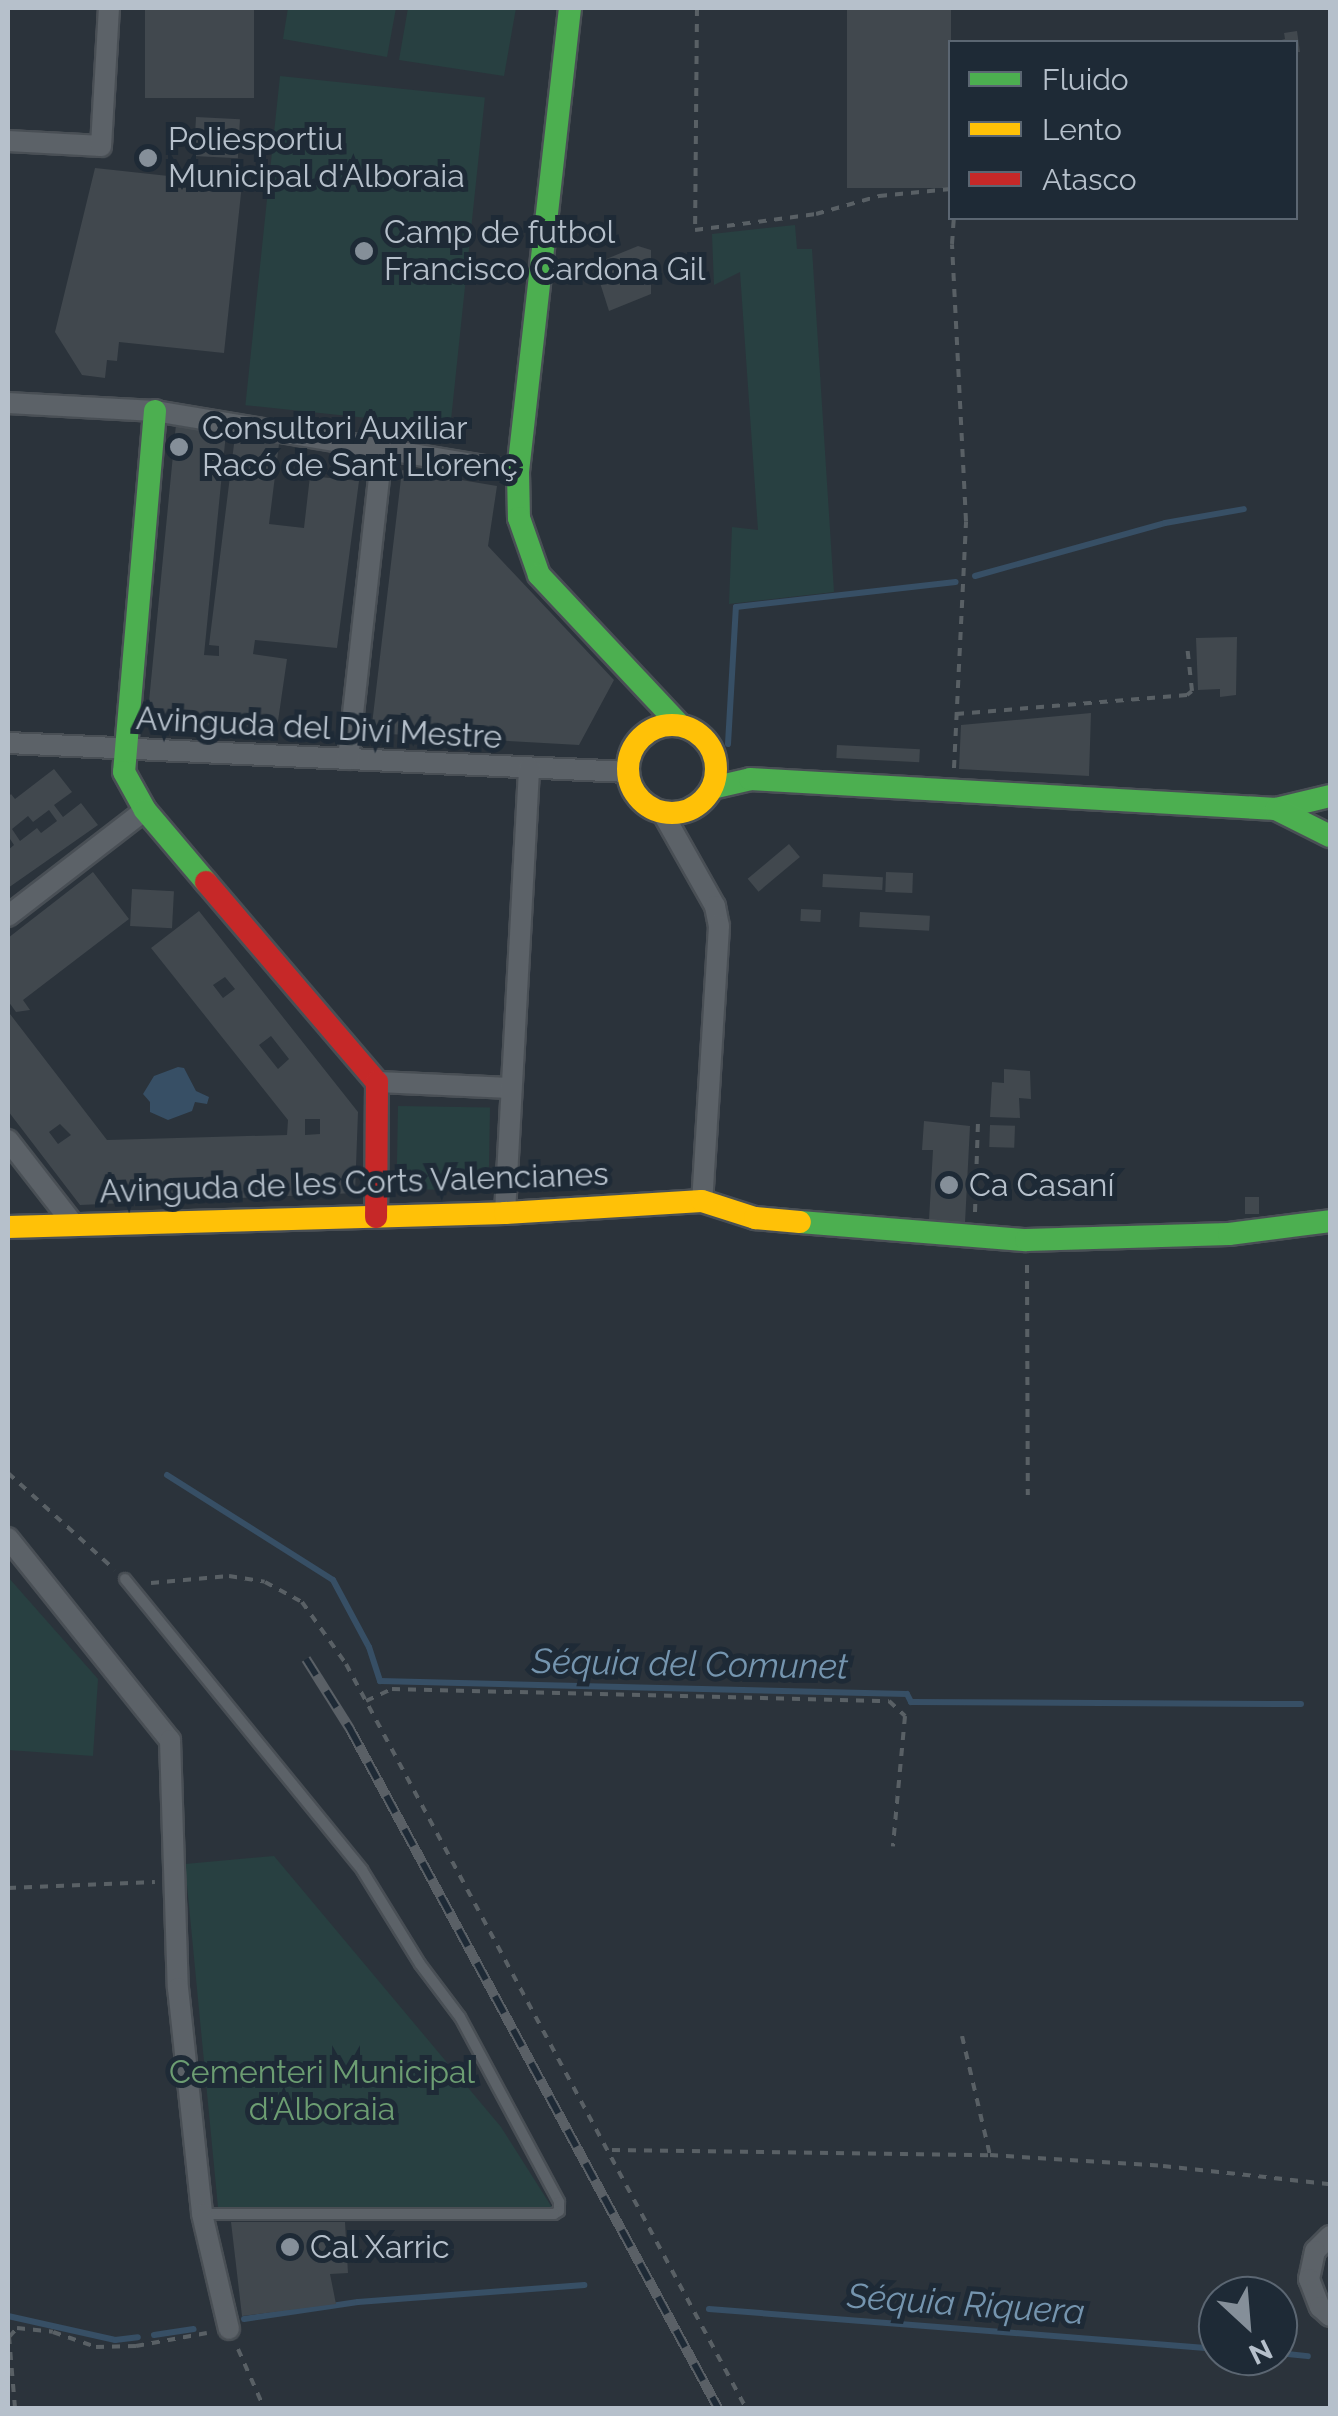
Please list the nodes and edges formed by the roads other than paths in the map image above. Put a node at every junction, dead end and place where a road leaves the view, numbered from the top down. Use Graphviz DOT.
graph roads {
  1 [pos="109,8"];
  2 [pos="570,8"];
  3 [pos="8,140"];
  4 [pos="8,403"];
  5 [pos="156,412"];
  6 [pos="382,449"];
  7 [pos="494,468"];
  8 [pos="647,692"];
  9 [pos="680,725"];
  10 [pos="648,731"];
  11 [pos="8,743"];
  12 [pos="126,748"];
  13 [pos="715,756"];
  14 [pos="348,759"];
  15 [pos="530,768"];
  16 [pos="628,772"];
  17 [pos="750,779"];
  18 [pos="712,788"];
  19 [pos="1330,796"];
  20 [pos="1276,809"];
  21 [pos="145,810"];
  22 [pos="1330,810"];
  23 [pos="662,812"];
  24 [pos="1330,836"];
  25 [pos="8,916"];
  26 [pos="377,1082"];
  27 [pos="512,1088"];
  28 [pos="8,1140"];
  29 [pos="702,1201"];
  30 [pos="504,1213"];
  31 [pos="376,1217"];
  32 [pos="1330,1221"];
  33 [pos="74,1225"];
  34 [pos="8,1227"];
  35 [pos="8,1538"];
  36 [pos="125,1579"];
  37 [pos="202,2214"];
  38 [pos="1330,2236"];
  39 [pos="1330,2316"];
  40 [pos="229,2329"];
  1 -- 3 [label="street"];
  2 -- 8 [label="street"];
  4 -- 5 [label="street"];
  5 -- 6 [label="street"];
  5 -- 12 [label="street"];
  6 -- 7 [label="street"];
  6 -- 14 [label="street"];
  8 -- 9 [label="street"];
  8 -- 10 [label="street"];
  9 -- 10 [label="street"];
  9 -- 13 [label="street"];
  10 -- 16 [label="street"];
  11 -- 12 [label="street, Avinguda del Diví Mestre"];
  12 -- 14 [label="street, Avinguda del Diví Mestre"];
  12 -- 21 [label="street"];
  13 -- 17 [label="street"];
  13 -- 18 [label="street"];
  14 -- 15 [label="street, Avinguda del Diví Mestre"];
  15 -- 16 [label="street, Avinguda del Diví Mestre"];
  15 -- 27 [label="street"];
  16 -- 23 [label="street"];
  17 -- 18 [label="street"];
  17 -- 20 [label="street"];
  18 -- 23 [label="street"];
  19 -- 20 [label="street"];
  20 -- 24 [label="street"];
  21 -- 25 [label="street"];
  21 -- 26 [label="street"];
  22 -- 24 [label="street"];
  23 -- 29 [label="street"];
  26 -- 27 [label="street"];
  26 -- 31 [label="street"];
  27 -- 30 [label="street"];
  28 -- 33 [label="street"];
  29 -- 30 [label="street, Avinguda de les Corts Valencianes"];
  29 -- 32 [label="street"];
  30 -- 31 [label="street, Avinguda de les Corts Valencianes"];
  31 -- 33 [label="street, Avinguda de les Corts Valencianes"];
  33 -- 34 [label="street, Avinguda de les Corts Valencianes"];
  35 -- 37 [label="street"];
  36 -- 37 [label="lane"];
  37 -- 40 [label="street"];
  38 -- 39 [label="street"];
}
